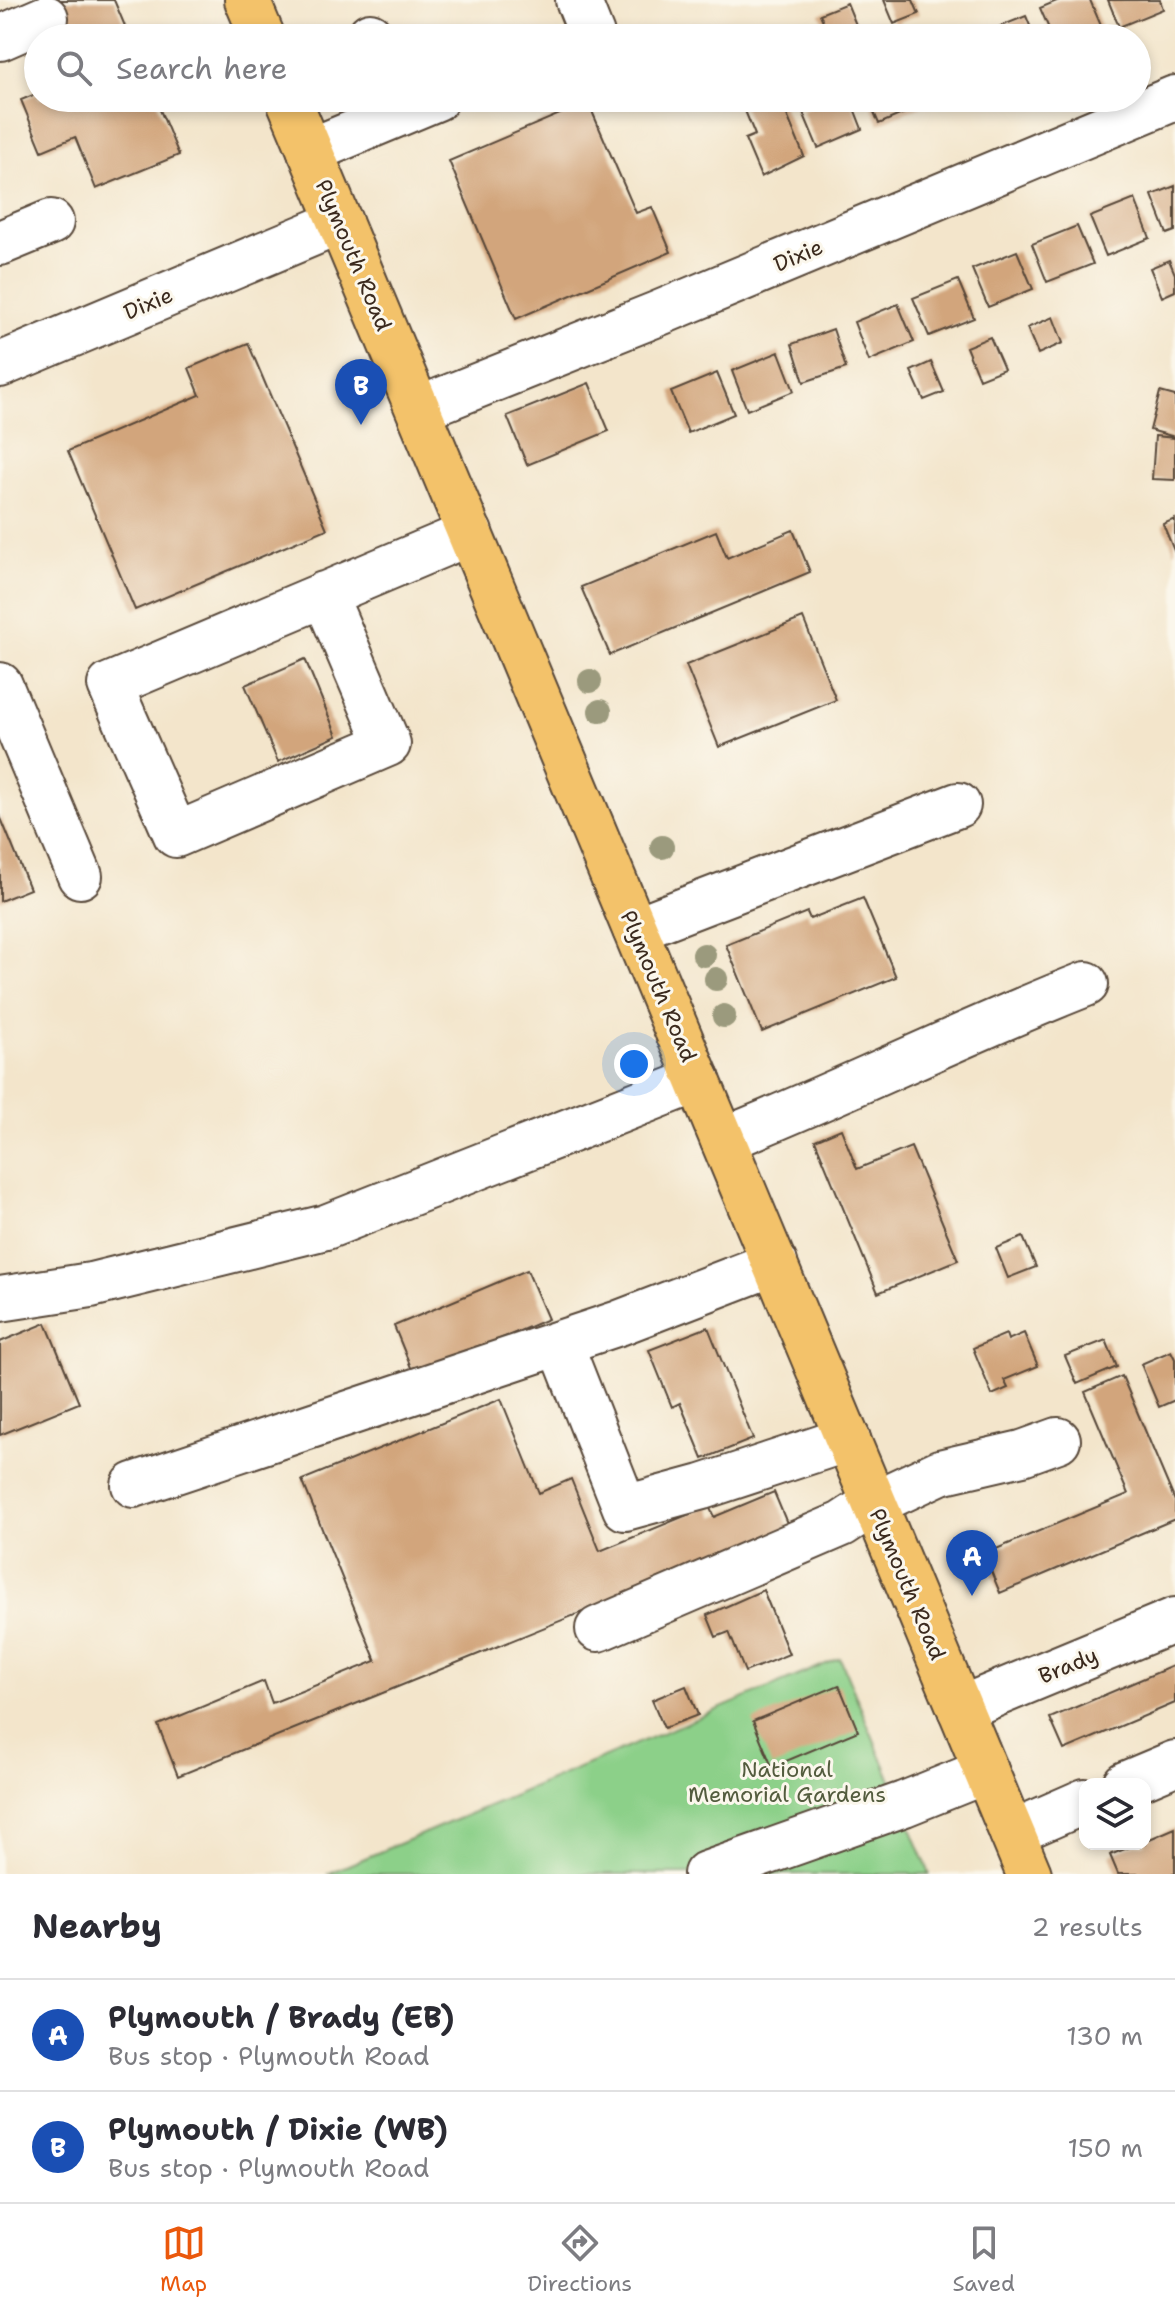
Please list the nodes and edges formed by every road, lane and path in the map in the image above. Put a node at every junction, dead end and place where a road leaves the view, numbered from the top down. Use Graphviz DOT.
graph roads {
  1 [pos="247,0"];
  2 [pos="578,0"];
  3 [pos="46,18"];
  4 [pos="32,24"];
  5 [pos="257,24"];
  6 [pos="588,24"];
  7 [pos="24,28"];
  8 [pos="0,38"];
  9 [pos="1175,98"];
  10 [pos="1151,108"];
  11 [pos="294,112"];
  12 [pos="393,112"];
  13 [pos="1141,112"];
  14 [pos="310,151"];
  15 [pos="51,222"];
  16 [pos="340,222"];
  17 [pos="0,243"];
  18 [pos="3,355"];
  19 [pos="419,409"];
  20 [pos="470,533"];
  21 [pos="324,594"];
  22 [pos="0,685"];
  23 [pos="958,805"];
  24 [pos="80,876"];
  25 [pos="635,929"];
  26 [pos="1086,984"];
  27 [pos="698,1080"];
  28 [pos="723,1140"];
  29 [pos="775,1263"];
  30 [pos="0,1299"];
  31 [pos="560,1343"];
  32 [pos="848,1439"];
  33 [pos="1058,1440"];
  34 [pos="134,1485"];
  35 [pos="874,1503"];
  36 [pos="1175,1620"];
  37 [pos="598,1629"];
  38 [pos="960,1709"];
  39 [pos="1175,1763"];
  40 [pos="986,1771"];
  41 [pos="1139,1778"];
  42 [pos="1079,1804"];
  43 [pos="1012,1833"];
  44 [pos="706,1874"];
  45 [pos="1029,1874"];
  1 -- 5 [label="main road"];
  2 -- 6 [label="street"];
  3 -- 4 [label="street"];
  7 -- 8 [label="street"];
  9 -- 10 [label="street, Dixie"];
  11 -- 14 [label="main road, Plymouth Road"];
  12 -- 14 [label="street"];
  13 -- 19 [label="street, Dixie"];
  14 -- 16 [label="main road, Plymouth Road"];
  15 -- 17 [label="street"];
  16 -- 18 [label="street, Dixie"];
  16 -- 19 [label="main road, Plymouth Road"];
  19 -- 20 [label="main road, Plymouth Road"];
  20 -- 21 [label="street"];
  20 -- 25 [label="main road, Plymouth Road"];
  21 -- 21 [label="street"];
  22 -- 24 [label="street"];
  23 -- 25 [label="street"];
  25 -- 27 [label="main road, Plymouth Road"];
  26 -- 28 [label="street"];
  27 -- 28 [label="main road, Plymouth Road"];
  27 -- 30 [label="street"];
  28 -- 29 [label="main road, Plymouth Road"];
  29 -- 31 [label="street"];
  29 -- 32 [label="main road, Plymouth Road"];
  31 -- 32 [label="street"];
  31 -- 34 [label="street"];
  32 -- 35 [label="main road, Plymouth Road"];
  33 -- 35 [label="street"];
  35 -- 37 [label="street"];
  35 -- 38 [label="main road, Plymouth Road"];
  36 -- 38 [label="street, Brady"];
  38 -- 40 [label="main road, Plymouth Road"];
  39 -- 41 [label="street"];
  40 -- 43 [label="main road, Plymouth Road"];
  40 -- 44 [label="street"];
  42 -- 43 [label="street"];
  43 -- 45 [label="main road, Plymouth Road"];
}
